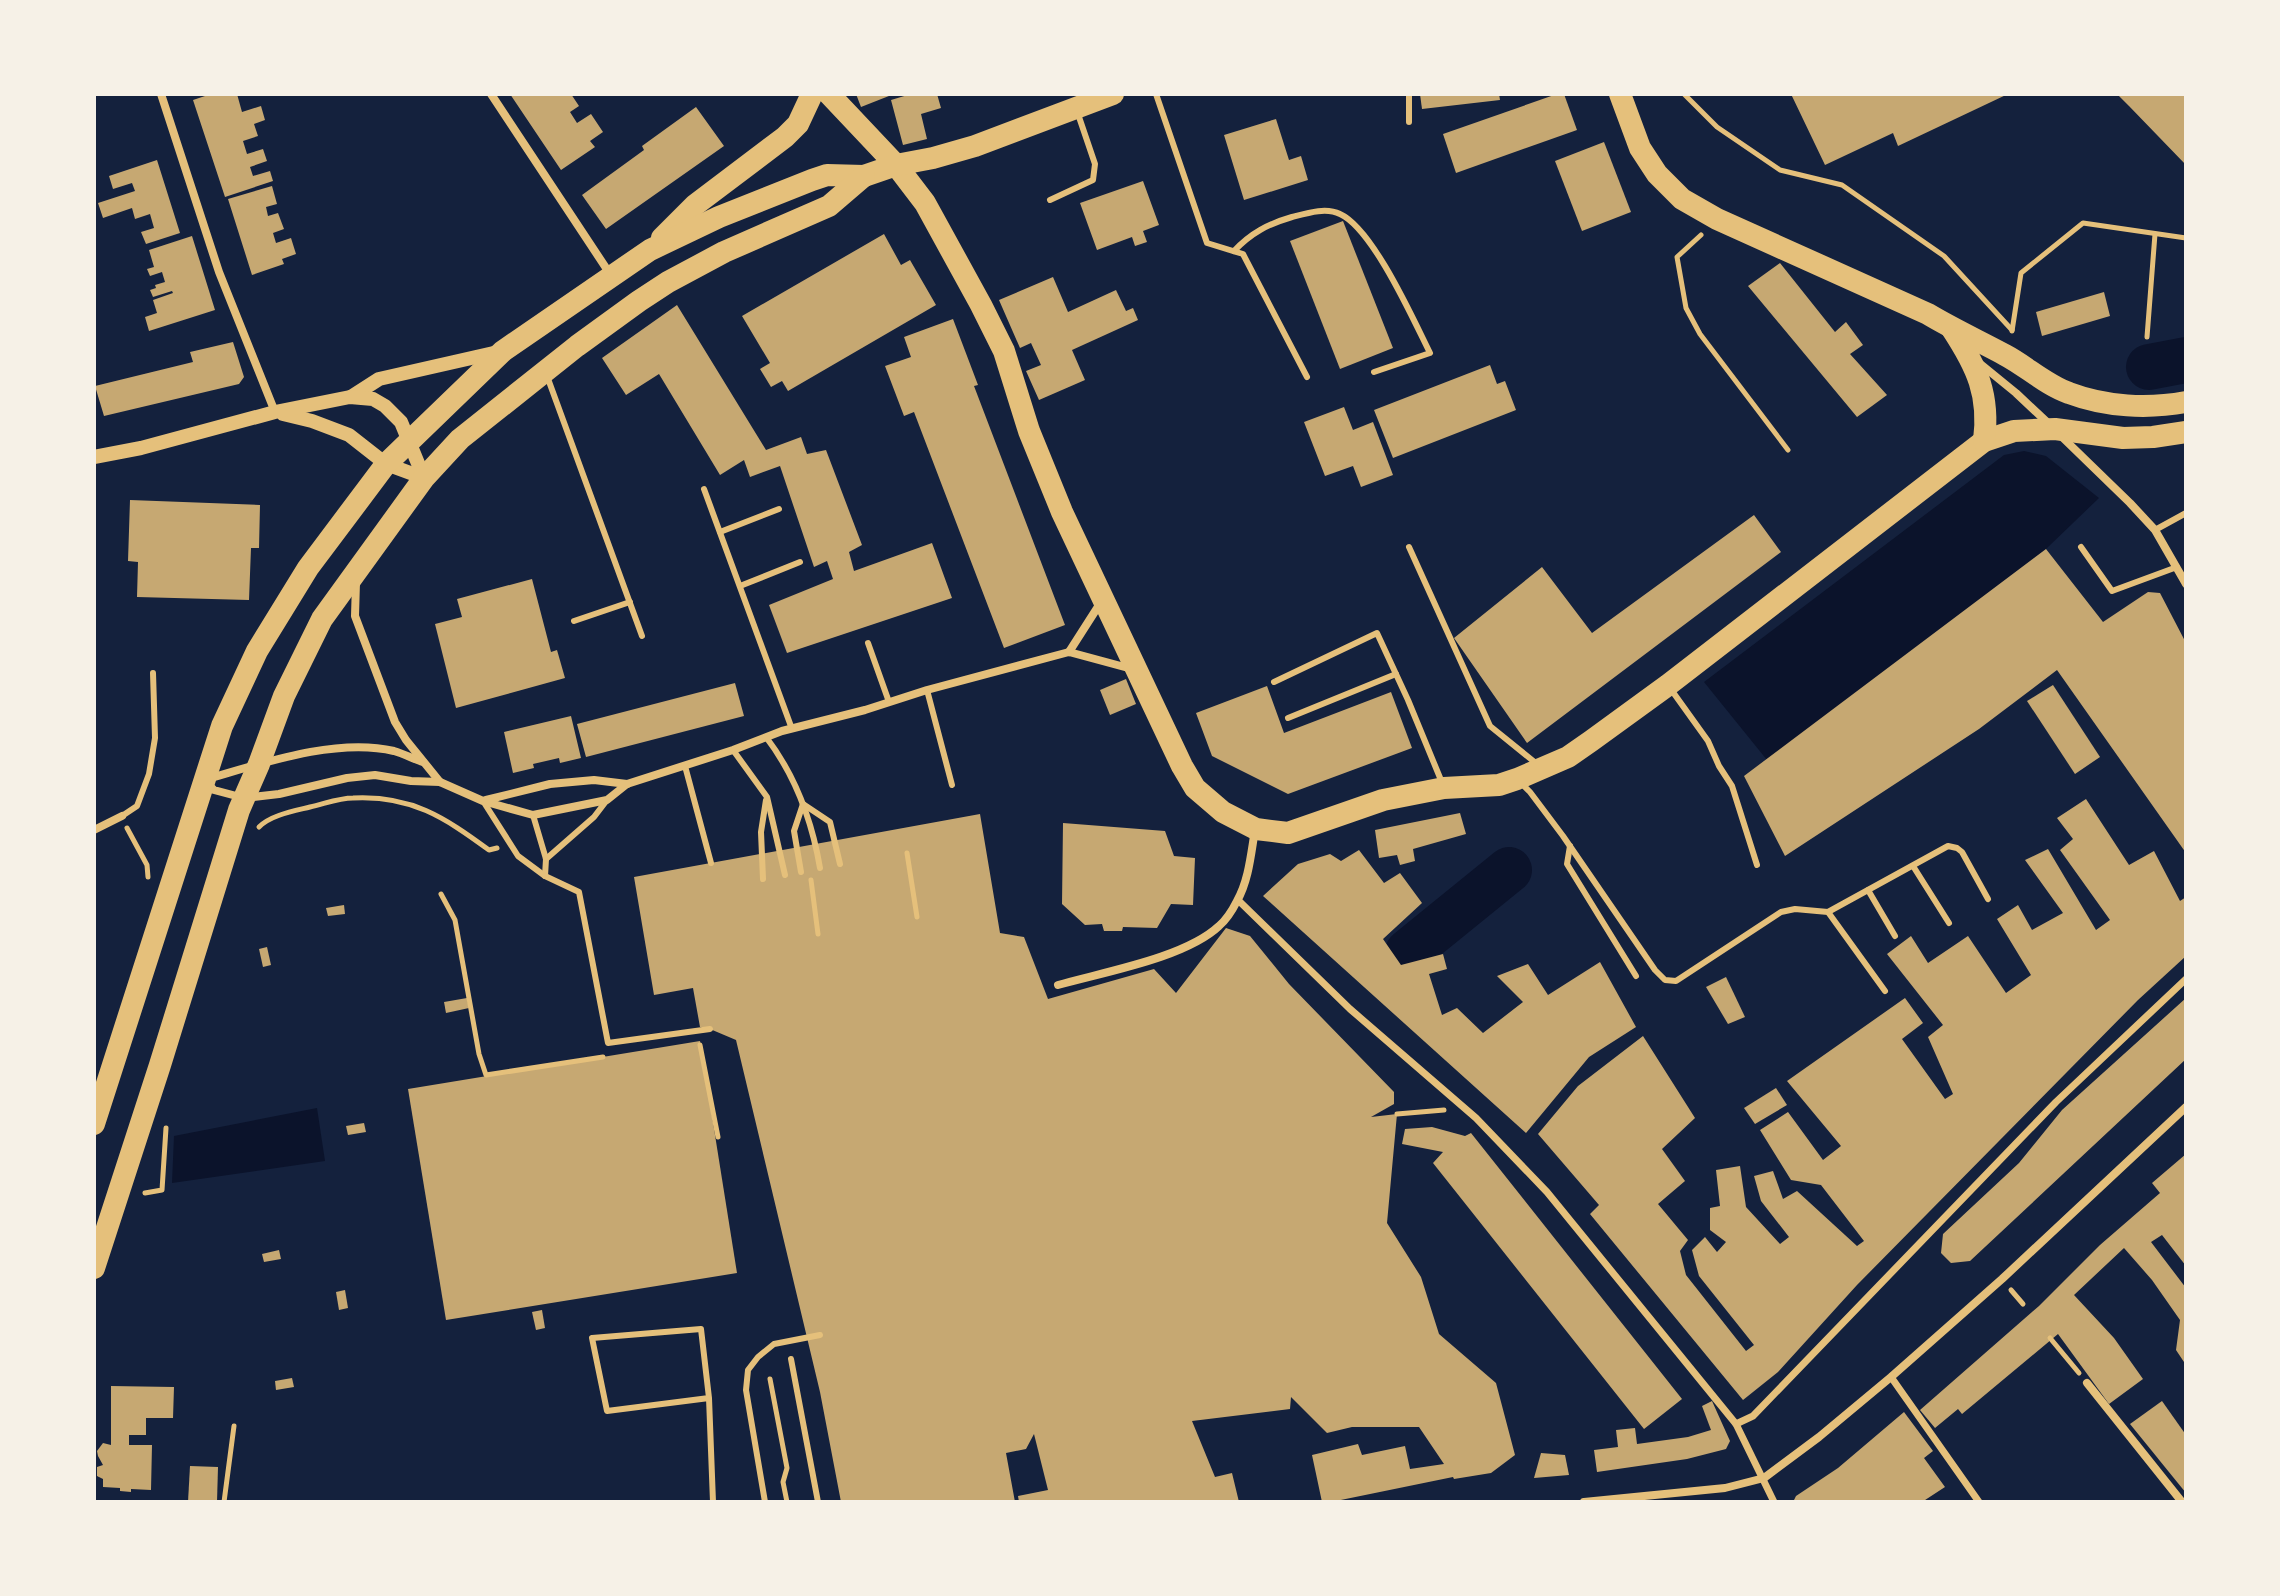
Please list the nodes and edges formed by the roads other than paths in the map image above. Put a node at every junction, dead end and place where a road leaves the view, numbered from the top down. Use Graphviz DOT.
graph roads {
  1 [pos="161,94"];
  2 [pos="491,94"];
  3 [pos="812,94"];
  4 [pos="829,94"];
  5 [pos="1113,94"];
  6 [pos="1156,94"];
  7 [pos="1409,94"];
  8 [pos="1620,94"];
  9 [pos="1076,107"];
  10 [pos="1409,122"];
  11 [pos="896,165"];
  12 [pos="864,176"];
  13 [pos="1050,200"];
  14 [pos="650,250"];
  15 [pos="1234,251"];
  16 [pos="611,276"];
  17 [pos="1951,328"];
  18 [pos="503,351"];
  19 [pos="1968,354"];
  20 [pos="546,371"];
  21 [pos="1374,372"];
  22 [pos="1307,377"];
  23 [pos="350,397"];
  24 [pos="2186,402"];
  25 [pos="275,412"];
  26 [pos="2055,429"];
  27 [pos="2186,432"];
  28 [pos="410,440"];
  29 [pos="1984,441"];
  30 [pos="94,457"];
  31 [pos="386,464"];
  32 [pos="424,478"];
  33 [pos="704,489"];
  34 [pos="779,509"];
  35 [pos="2186,513"];
  36 [pos="2155,530"];
  37 [pos="720,532"];
  38 [pos="1409,547"];
  39 [pos="2081,547"];
  40 [pos="800,562"];
  41 [pos="2177,567"];
  42 [pos="356,573"];
  43 [pos="2186,584"];
  44 [pos="740,586"];
  45 [pos="1102,599"];
  46 [pos="630,602"];
  47 [pos="574,621"];
  48 [pos="642,636"];
  49 [pos="868,643"];
  50 [pos="1069,652"];
  51 [pos="1136,670"];
  52 [pos="153,673"];
  53 [pos="1396,674"];
  54 [pos="1274,682"];
  55 [pos="1668,685"];
  56 [pos="927,690"];
  57 [pos="889,702"];
  58 [pos="1288,718"];
  59 [pos="792,729"];
  60 [pos="766,737"];
  61 [pos="733,750"];
  62 [pos="423,762"];
  63 [pos="259,764"];
  64 [pos="685,766"];
  65 [pos="1543,768"];
  66 [pos="1517,779"];
  67 [pos="204,780"];
  68 [pos="440,782"];
  69 [pos="627,784"];
  70 [pos="952,785"];
  71 [pos="1444,788"];
  72 [pos="767,797"];
  73 [pos="607,800"];
  74 [pos="483,801"];
  75 [pos="242,804"];
  76 [pos="803,804"];
  77 [pos="533,815"];
  78 [pos="122,816"];
  79 [pos="1256,829"];
  80 [pos="94,830"];
  81 [pos="1570,846"];
  82 [pos="546,859"];
  83 [pos="711,863"];
  84 [pos="840,864"];
  85 [pos="1757,865"];
  86 [pos="1913,866"];
  87 [pos="820,868"];
  88 [pos="805,871"];
  89 [pos="785,875"];
  90 [pos="545,876"];
  91 [pos="763,879"];
  92 [pos="1868,890"];
  93 [pos="1988,899"];
  94 [pos="1238,900"];
  95 [pos="1828,912"];
  96 [pos="1949,923"];
  97 [pos="1895,936"];
  98 [pos="1636,976"];
  99 [pos="2186,979"];
  100 [pos="1058,985"];
  101 [pos="1885,991"];
  102 [pos="710,1029"];
  103 [pos="2186,1107"];
  104 [pos="94,1124"];
  105 [pos="94,1268"];
  106 [pos="820,1335"];
  107 [pos="791,1359"];
  108 [pos="1891,1377"];
  109 [pos="2087,1383"];
  110 [pos="709,1398"];
  111 [pos="1736,1424"];
  112 [pos="1764,1478"];
  113 [pos="713,1502"];
  114 [pos="765,1502"];
  115 [pos="818,1502"];
  116 [pos="1584,1502"];
  117 [pos="1774,1502"];
  118 [pos="1979,1502"];
  119 [pos="2182,1502"];
  1 -- 25 [label="street"];
  2 -- 16 [label="street"];
  3 -- 14 [label="highway"];
  4 -- 11 [label="highway"];
  5 -- 9 [label="highway"];
  6 -- 15 [label="lane"];
  7 -- 10 [label="lane"];
  8 -- 17 [label="highway"];
  9 -- 11 [label="highway"];
  9 -- 13 [label="lane"];
  11 -- 12 [label="highway"];
  11 -- 45 [label="highway"];
  12 -- 14 [label="highway"];
  12 -- 20 [label="highway"];
  14 -- 16 [label="highway"];
  15 -- 21 [label="lane"];
  15 -- 22 [label="lane"];
  16 -- 18 [label="highway"];
  17 -- 19 [label="highway"];
  17 -- 24 [label="highway"];
  18 -- 23 [label="street"];
  18 -- 28 [label="highway"];
  19 -- 26 [label="street"];
  19 -- 29 [label="highway"];
  20 -- 32 [label="highway"];
  20 -- 46 [label="lane"];
  23 -- 25 [label="street"];
  23 -- 28 [label="street"];
  25 -- 30 [label="street"];
  25 -- 31 [label="street"];
  26 -- 27 [label="highway"];
  26 -- 29 [label="highway"];
  26 -- 36 [label="street"];
  28 -- 31 [label="highway"];
  28 -- 32 [label="street"];
  29 -- 55 [label="highway"];
  31 -- 32 [label="street"];
  31 -- 67 [label="highway"];
  32 -- 42 [label="highway"];
  33 -- 37 [label="lane"];
  34 -- 37 [label="lane"];
  35 -- 36 [label="lane"];
  36 -- 41 [label="street"];
  37 -- 44 [label="lane"];
  38 -- 65 [label="lane"];
  39 -- 41 [label="lane"];
  40 -- 44 [label="lane"];
  41 -- 43 [label="street"];
  42 -- 62 [label="street"];
  42 -- 63 [label="highway"];
  44 -- 59 [label="lane"];
  45 -- 50 [label="street"];
  45 -- 51 [label="highway"];
  46 -- 47 [label="lane"];
  46 -- 48 [label="lane"];
  49 -- 57 [label="lane"];
  50 -- 51 [label="street"];
  50 -- 56 [label="street"];
  51 -- 79 [label="highway"];
  52 -- 78 [label="lane"];
  53 -- 54 [label="lane"];
  53 -- 58 [label="lane"];
  53 -- 71 [label="lane"];
  55 -- 65 [label="highway"];
  55 -- 85 [label="lane"];
  56 -- 57 [label="street"];
  56 -- 70 [label="lane"];
  57 -- 59 [label="street"];
  59 -- 60 [label="street"];
  60 -- 61 [label="street"];
  60 -- 76 [label="lane"];
  61 -- 64 [label="street"];
  61 -- 72 [label="lane"];
  62 -- 63 [label="street"];
  62 -- 68 [label="street"];
  63 -- 67 [label="street"];
  63 -- 75 [label="highway"];
  64 -- 69 [label="street"];
  64 -- 83 [label="lane"];
  65 -- 66 [label="highway"];
  66 -- 71 [label="highway"];
  66 -- 81 [label="lane"];
  67 -- 75 [label="street"];
  67 -- 104 [label="highway"];
  68 -- 74 [label="street"];
  68 -- 75 [label="street"];
  69 -- 73 [label="street"];
  69 -- 74 [label="street"];
  71 -- 79 [label="highway"];
  72 -- 89 [label="lane"];
  72 -- 91 [label="lane"];
  73 -- 77 [label="street"];
  73 -- 82 [label="lane"];
  74 -- 77 [label="street"];
  74 -- 90 [label="lane"];
  75 -- 105 [label="highway"];
  76 -- 84 [label="lane"];
  76 -- 87 [label="lane"];
  76 -- 88 [label="lane"];
  77 -- 82 [label="lane"];
  78 -- 80 [label="street"];
  79 -- 94 [label="street"];
  81 -- 95 [label="lane"];
  81 -- 98 [label="lane"];
  82 -- 90 [label="lane"];
  86 -- 92 [label="lane"];
  86 -- 93 [label="lane"];
  86 -- 96 [label="lane"];
  90 -- 102 [label="lane"];
  92 -- 95 [label="lane"];
  92 -- 97 [label="lane"];
  94 -- 100 [label="street"];
  94 -- 111 [label="street"];
  95 -- 101 [label="lane"];
  99 -- 111 [label="street"];
  103 -- 108 [label="street"];
  106 -- 114 [label="lane"];
  107 -- 115 [label="lane"];
  108 -- 112 [label="street"];
  108 -- 118 [label="street"];
  109 -- 119 [label="street"];
  110 -- 110 [label="lane"];
  110 -- 113 [label="lane"];
  111 -- 112 [label="street"];
  112 -- 116 [label="street"];
  112 -- 117 [label="street"];
}
